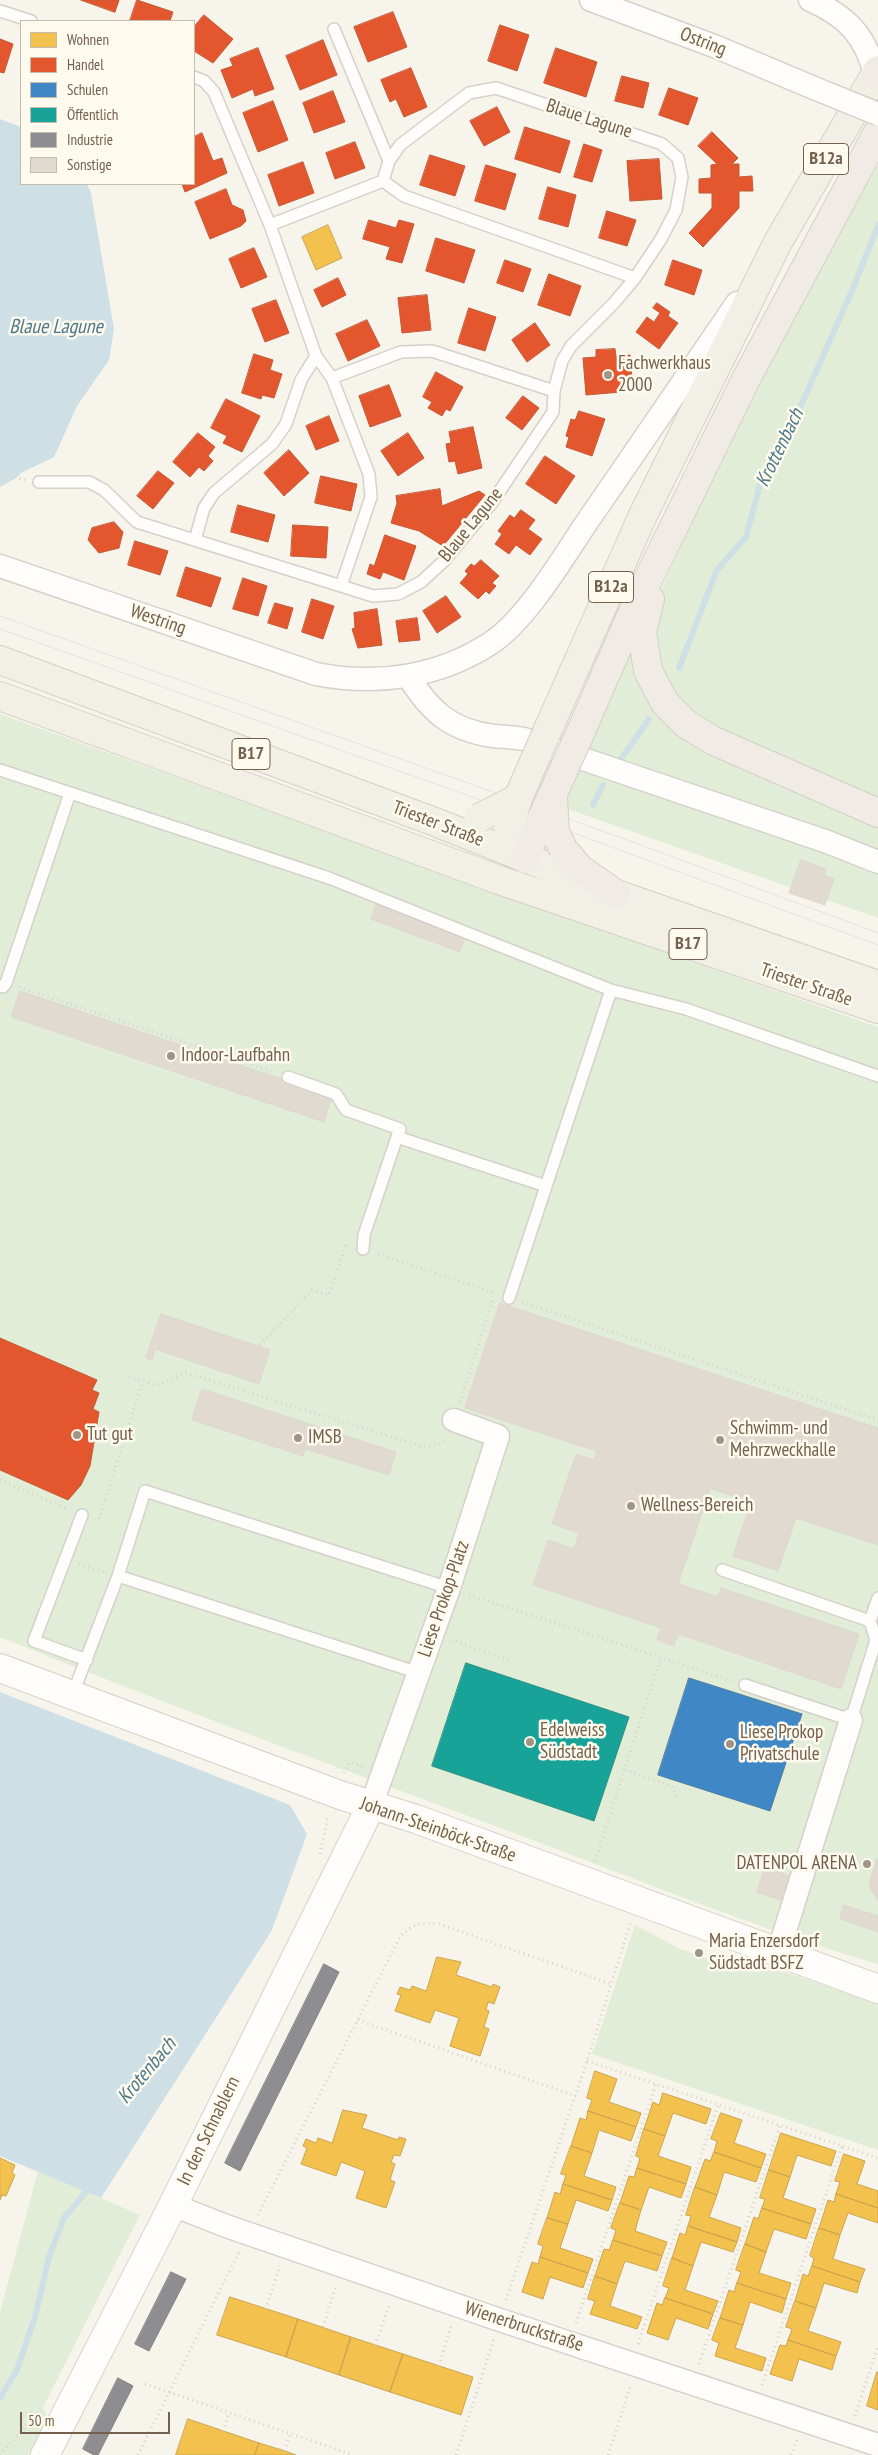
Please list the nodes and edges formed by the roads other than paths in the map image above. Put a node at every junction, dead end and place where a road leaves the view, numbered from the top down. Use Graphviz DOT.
graph roads {
  1 [pos="4,0"];
  2 [pos="591,0"];
  3 [pos="810,0"];
  4 [pos="0,11"];
  5 [pos="28,20"];
  6 [pos="334,29"];
  7 [pos="876,73"];
  8 [pos="195,77"];
  9 [pos="878,114"];
  10 [pos="878,132"];
  11 [pos="389,161"];
  12 [pos="383,181"];
  13 [pos="270,225"];
  14 [pos="778,242"];
  15 [pos="635,278"];
  16 [pos="316,356"];
  17 [pos="332,378"];
  18 [pos="554,390"];
  19 [pos="39,482"];
  20 [pos="674,527"];
  21 [pos="195,540"];
  22 [pos="0,566"];
  23 [pos="342,586"];
  24 [pos="0,660"];
  25 [pos="408,676"];
  26 [pos="0,696"];
  27 [pos="0,770"];
  28 [pos="70,793"];
  29 [pos="553,793"];
  30 [pos="518,798"];
  31 [pos="878,813"];
  32 [pos="435,822"];
  33 [pos="517,844"];
  34 [pos="878,862"];
  35 [pos="499,880"];
  36 [pos="616,894"];
  37 [pos="3,984"];
  38 [pos="878,985"];
  39 [pos="611,990"];
  40 [pos="878,1009"];
  41 [pos="878,1076"];
  42 [pos="288,1077"];
  43 [pos="397,1137"];
  44 [pos="546,1186"];
  45 [pos="363,1249"];
  46 [pos="509,1298"];
  47 [pos="454,1420"];
  48 [pos="82,1515"];
  49 [pos="722,1570"];
  50 [pos="118,1576"];
  51 [pos="449,1588"];
  52 [pos="878,1598"];
  53 [pos="870,1621"];
  54 [pos="877,1639"];
  55 [pos="87,1660"];
  56 [pos="0,1668"];
  57 [pos="419,1673"];
  58 [pos="745,1685"];
  59 [pos="72,1696"];
  60 [pos="851,1720"];
  61 [pos="371,1806"];
  62 [pos="778,1953"];
  63 [pos="878,1988"];
  64 [pos="173,2205"];
  65 [pos="878,2445"];
  66 [pos="45,2455"];
  1 -- 4 [label="lane"];
  2 -- 9 [label="street, Ostring, bridge"];
  3 -- 7 [label="street"];
  4 -- 5 [label="lane"];
  6 -- 11 [label="lane"];
  7 -- 14 [label="main road, B12a"];
  8 -- 13 [label="lane"];
  10 -- 20 [label="highway"];
  11 -- 12 [label="lane, Blaue Lagune"];
  11 -- 15 [label="lane, Blaue Lagune"];
  12 -- 13 [label="lane"];
  12 -- 15 [label="lane"];
  13 -- 16 [label="lane"];
  14 -- 25 [label="street, Westring"];
  14 -- 30 [label="main road, B12a, bridge"];
  15 -- 18 [label="lane, Blaue Lagune"];
  16 -- 17 [label="lane"];
  16 -- 21 [label="lane"];
  17 -- 18 [label="lane"];
  17 -- 23 [label="lane"];
  18 -- 23 [label="lane, Blaue Lagune"];
  19 -- 21 [label="lane, Blaue Lagune"];
  20 -- 29 [label="highway, bridge"];
  20 -- 31 [label="highway"];
  21 -- 23 [label="lane, Blaue Lagune"];
  22 -- 25 [label="street, Westring"];
  24 -- 32 [label="main road, Triester Straße / B17"];
  25 -- 34 [label="street"];
  26 -- 35 [label="main road, Triester Straße / B17"];
  27 -- 28 [label="lane"];
  28 -- 37 [label="lane"];
  28 -- 39 [label="lane"];
  29 -- 33 [label="highway, bridge"];
  29 -- 36 [label="highway, bridge"];
  30 -- 32 [label="main road, bridge"];
  30 -- 33 [label="main road, B12a, bridge"];
  32 -- 33 [label="main road, Triester Straße / B17"];
  33 -- 35 [label="main road"];
  33 -- 36 [label="main road, Triester Straße / B17"];
  35 -- 40 [label="main road, Triester Straße / B17"];
  36 -- 38 [label="main road, Triester Straße / B17"];
  39 -- 41 [label="lane"];
  39 -- 44 [label="lane"];
  42 -- 43 [label="lane"];
  43 -- 44 [label="lane"];
  43 -- 45 [label="lane"];
  44 -- 46 [label="lane"];
  47 -- 51 [label="street, Liese Prokop-Platz"];
  48 -- 55 [label="lane"];
  49 -- 53 [label="lane"];
  50 -- 51 [label="lane"];
  50 -- 55 [label="lane"];
  50 -- 57 [label="lane"];
  51 -- 57 [label="street, Liese Prokop-Platz"];
  52 -- 53 [label="lane"];
  53 -- 54 [label="lane"];
  54 -- 60 [label="lane"];
  55 -- 59 [label="lane"];
  56 -- 59 [label="street, Johann-Steinböck-Straße"];
  57 -- 61 [label="street, Liese Prokop-Platz"];
  58 -- 60 [label="lane"];
  59 -- 61 [label="street, Johann-Steinböck-Straße"];
  60 -- 62 [label="street"];
  61 -- 62 [label="street, Johann-Steinböck-Straße"];
  61 -- 64 [label="street, In den Schnablern"];
  62 -- 63 [label="street, Johann-Steinböck-Straße"];
  64 -- 65 [label="street, Wienerbruckstraße"];
  64 -- 66 [label="street, In den Schnablern"];
}
